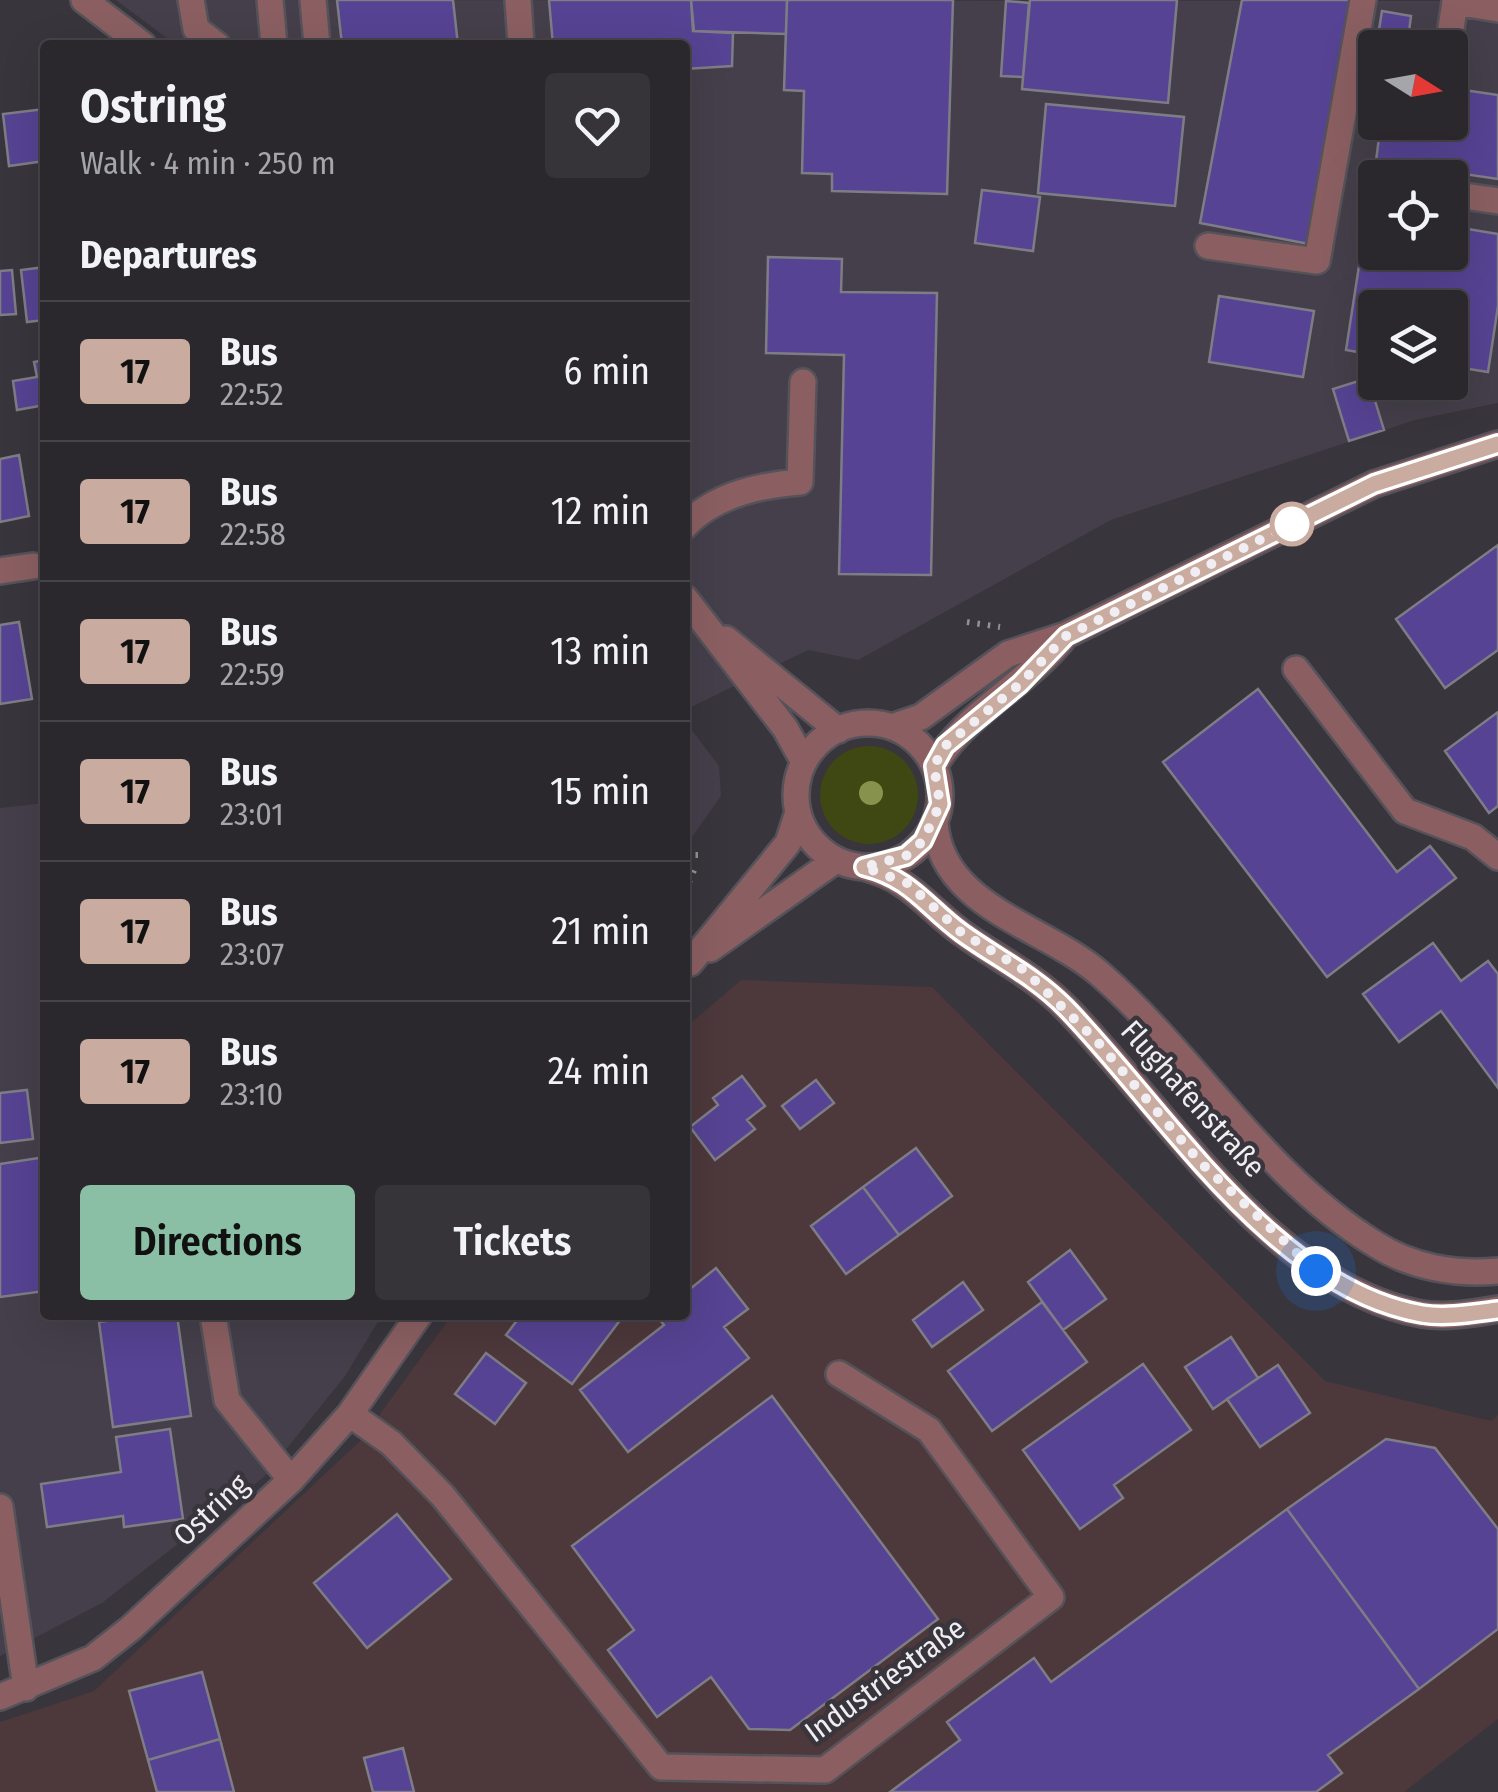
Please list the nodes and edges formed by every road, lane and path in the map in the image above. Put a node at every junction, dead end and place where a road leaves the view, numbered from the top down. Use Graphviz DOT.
graph roads {
  1 [pos="84,0"];
  2 [pos="190,0"];
  3 [pos="270,0"];
  4 [pos="312,0"];
  5 [pos="518,0"];
  6 [pos="1363,0"];
  7 [pos="1498,9"];
  8 [pos="1450,30"];
  9 [pos="136,40"];
  10 [pos="210,40"];
  11 [pos="274,40"];
  12 [pos="317,40"];
  13 [pos="522,40"];
  14 [pos="1468,197"];
  15 [pos="1498,201"];
  16 [pos="1208,246"];
  17 [pos="803,382"];
  18 [pos="1498,444"];
  19 [pos="690,522"];
  20 [pos="33,566"];
  21 [pos="0,571"];
  22 [pos="690,604"];
  23 [pos="711,628"];
  24 [pos="1066,636"];
  25 [pos="1296,669"];
  26 [pos="892,727"];
  27 [pos="838,730"];
  28 [pos="804,762"];
  29 [pos="934,766"];
  30 [pos="798,812"];
  31 [pos="935,822"];
  32 [pos="690,855"];
  33 [pos="705,856"];
  34 [pos="1498,857"];
  35 [pos="836,860"];
  36 [pos="864,867"];
  37 [pos="695,868"];
  38 [pos="690,880"];
  39 [pos="690,961"];
  40 [pos="690,963"];
  41 [pos="1498,1272"];
  42 [pos="1498,1310"];
  43 [pos="214,1320"];
  44 [pos="415,1320"];
  45 [pos="839,1374"];
  46 [pos="350,1414"];
  47 [pos="290,1480"];
  48 [pos="0,1507"];
  49 [pos="26,1688"];
  50 [pos="0,1697"];
  1 -- 9 [label="street"];
  2 -- 10 [label="street"];
  3 -- 11 [label="street"];
  4 -- 12 [label="street"];
  5 -- 13 [label="street"];
  6 -- 16 [label="street"];
  7 -- 8 [label="street"];
  14 -- 15 [label="street"];
  17 -- 19 [label="street"];
  18 -- 24 [label="street"];
  20 -- 21 [label="street"];
  22 -- 23 [label="street"];
  23 -- 27 [label="street"];
  23 -- 28 [label="street"];
  24 -- 26 [label="street"];
  24 -- 29 [label="street"];
  25 -- 34 [label="street"];
  26 -- 27 [label="street"];
  26 -- 29 [label="street"];
  27 -- 28 [label="street"];
  28 -- 30 [label="street"];
  29 -- 31 [label="street"];
  30 -- 35 [label="street"];
  30 -- 39 [label="street"];
  31 -- 36 [label="street"];
  31 -- 41 [label="street, Flughafenstraße"];
  32 -- 33 [label="path"];
  35 -- 36 [label="street"];
  35 -- 40 [label="street"];
  36 -- 42 [label="street, Flughafenstraße"];
  37 -- 38 [label="path"];
  43 -- 47 [label="street"];
  44 -- 46 [label="street, Ostring"];
  45 -- 46 [label="street, Industriestraße"];
  46 -- 47 [label="street, Ostring"];
  47 -- 49 [label="street, Ostring"];
  48 -- 49 [label="street"];
  49 -- 50 [label="street, Ostring"];
}
